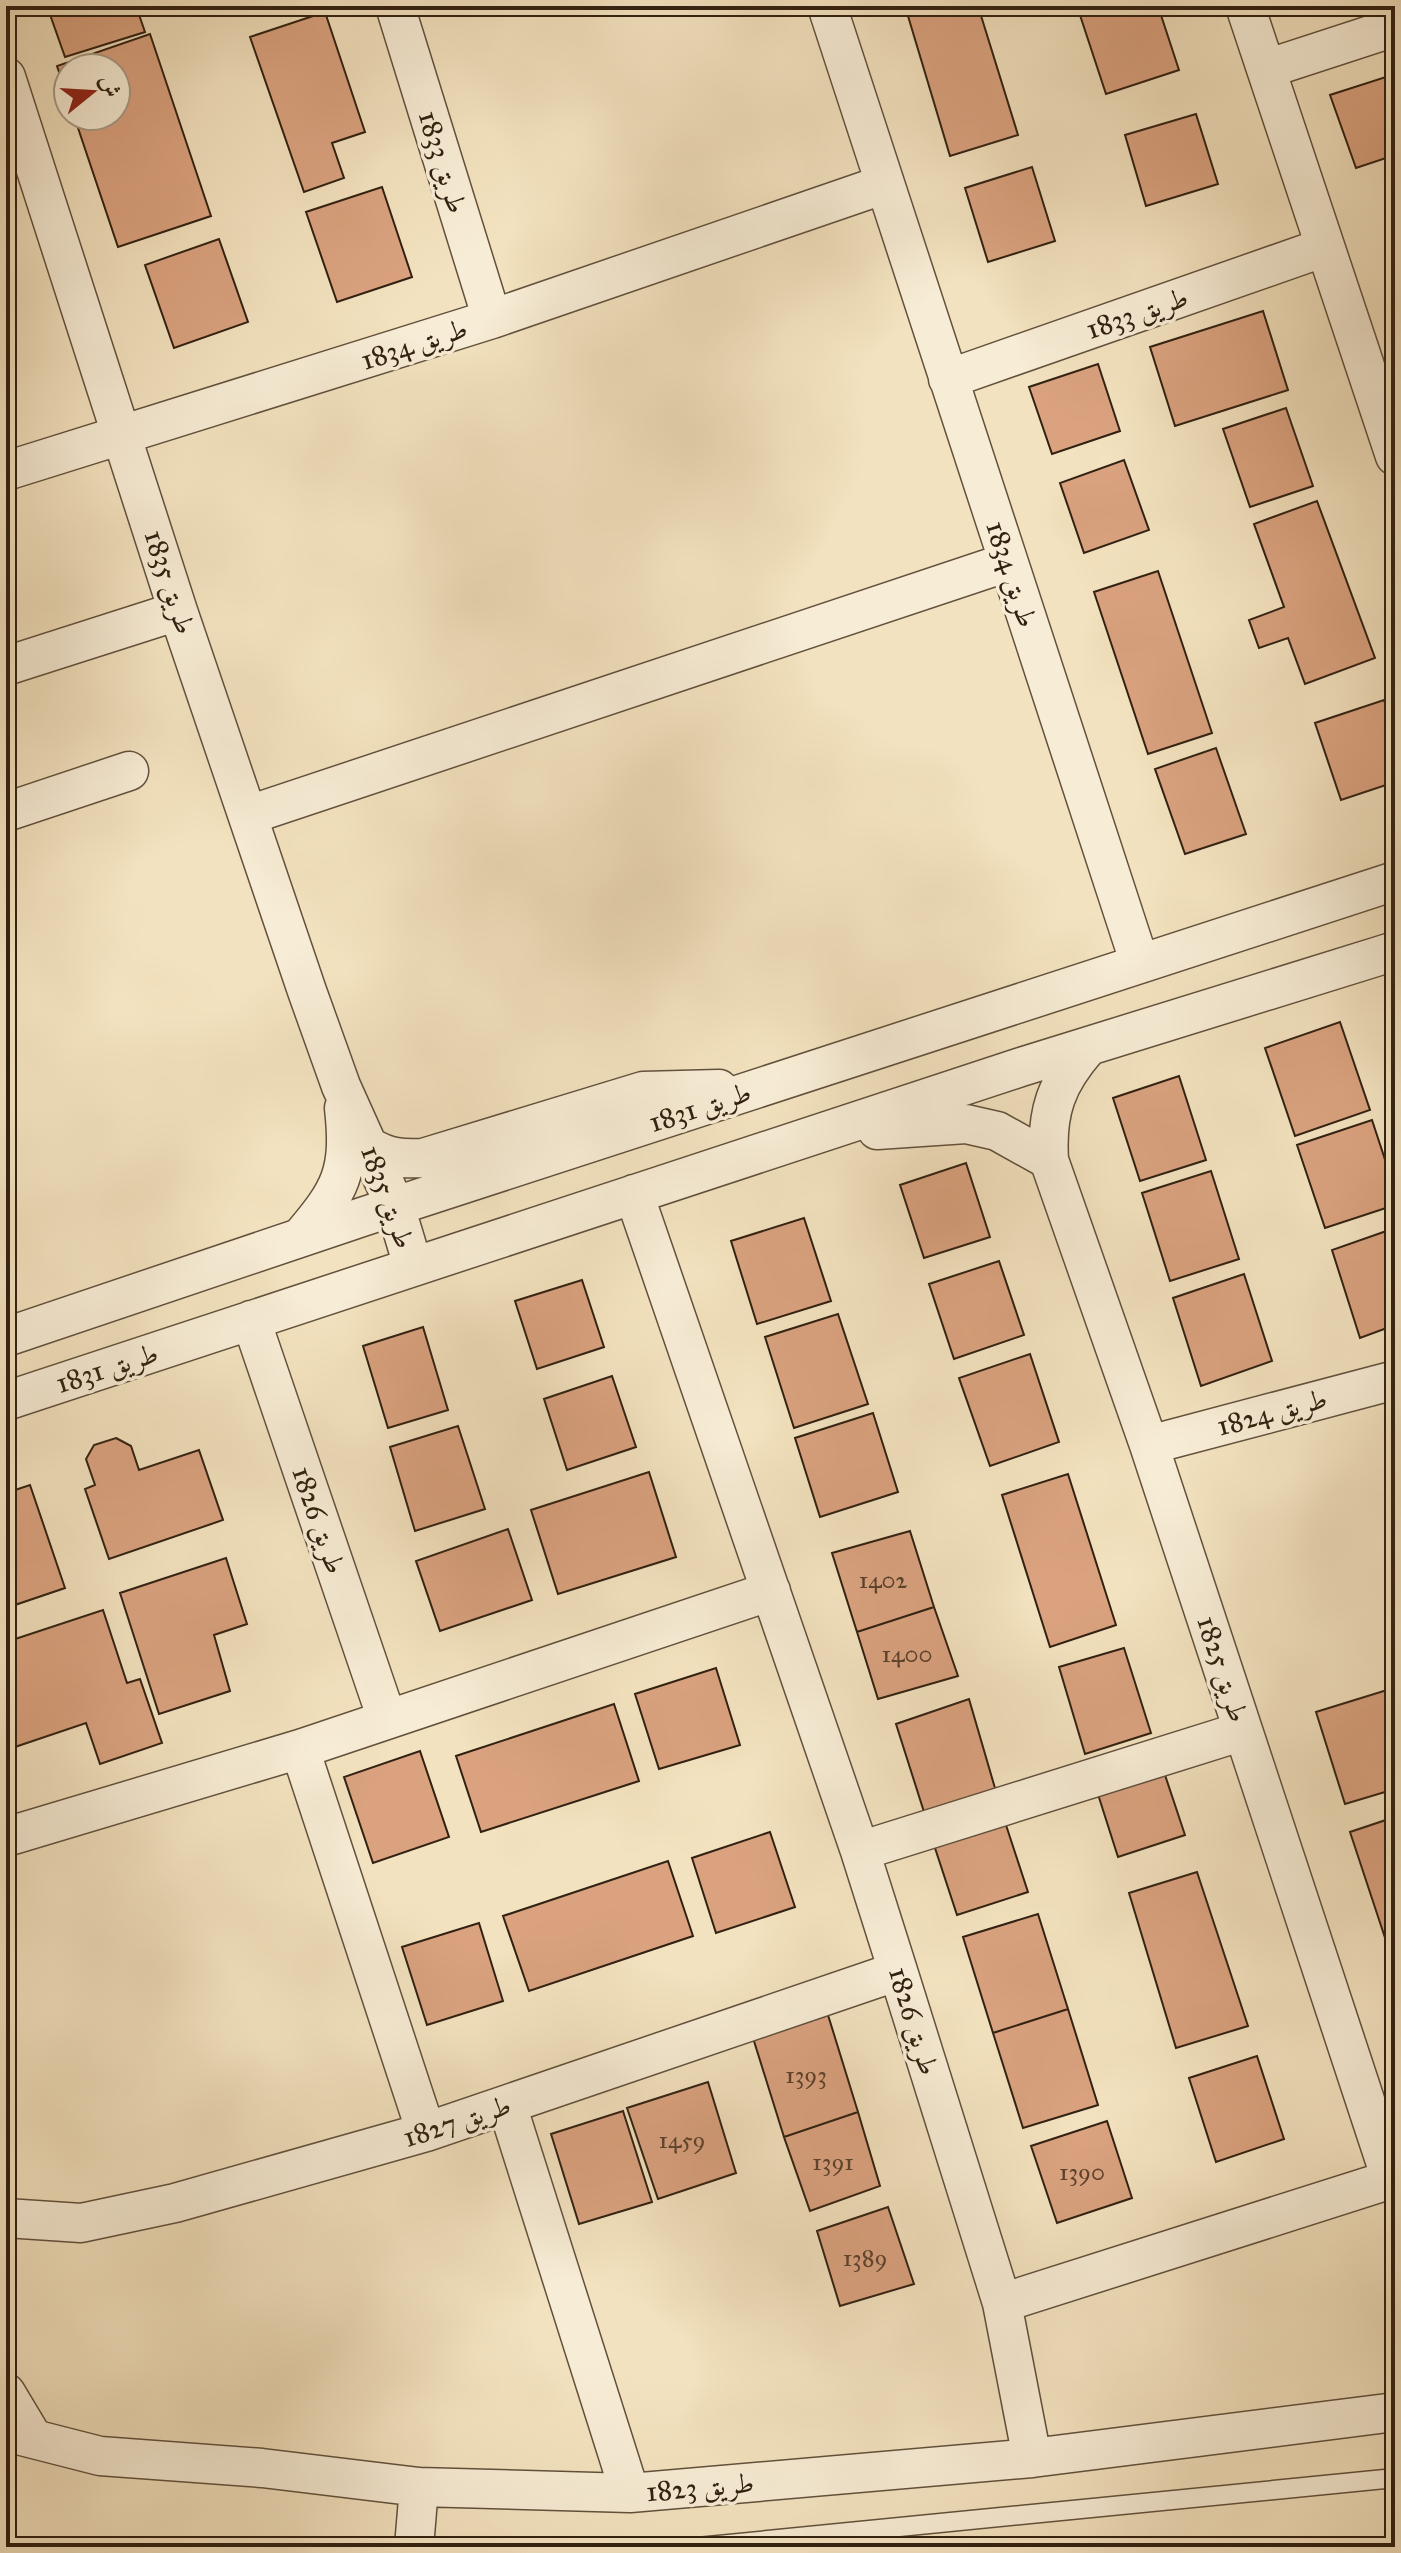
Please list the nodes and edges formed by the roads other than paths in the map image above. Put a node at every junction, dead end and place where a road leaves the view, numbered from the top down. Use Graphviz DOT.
graph roads {
  1 [pos="395,6"];
  2 [pos="827,6"];
  3 [pos="1245,6"];
  4 [pos="1395,27"];
  5 [pos="1266,69"];
  6 [pos="6,77"];
  7 [pos="885,184"];
  8 [pos="1325,247"];
  9 [pos="492,319"];
  10 [pos="948,379"];
  11 [pos="123,436"];
  12 [pos="1393,440"];
  13 [pos="6,471"];
  14 [pos="1008,562"];
  15 [pos="178,611"];
  16 [pos="6,666"];
  17 [pos="129,771"];
  18 [pos="6,812"];
  19 [pos="249,815"];
  20 [pos="1395,881"];
  21 [pos="1395,951"];
  22 [pos="1140,964"];
  23 [pos="1088,1047"];
  24 [pos="341,1086"];
  25 [pos="758,1088"];
  26 [pos="816,1134"];
  27 [pos="370,1147"];
  28 [pos="1049,1160"];
  29 [pos="634,1194"];
  30 [pos="395,1206"];
  31 [pos="300,1238"];
  32 [pos="413,1266"];
  33 [pos="251,1320"];
  34 [pos="6,1337"];
  35 [pos="1395,1380"];
  36 [pos="6,1401"];
  37 [pos="1149,1445"];
  38 [pos="771,1591"];
  39 [pos="387,1719"];
  40 [pos="1243,1731"];
  41 [pos="300,1749"];
  42 [pos="6,1837"];
  43 [pos="860,1851"];
  44 [pos="898,1971"];
  45 [pos="507,2105"];
  46 [pos="426,2132"];
  47 [pos="1393,2178"];
  48 [pos="6,2218"];
  49 [pos="1002,2303"];
  50 [pos="6,2393"];
  51 [pos="1395,2412"];
  52 [pos="20,2435"];
  53 [pos="1032,2458"];
  54 [pos="1395,2478"];
  55 [pos="419,2487"];
  56 [pos="630,2493"];
  57 [pos="414,2547"];
  58 [pos="698,2547"];
  1 -- 9 [label="street, طريق 1833"];
  2 -- 7 [label="street, طريق 1834"];
  3 -- 5 [label="street"];
  4 -- 5 [label="street"];
  5 -- 8 [label="street"];
  6 -- 11 [label="street, طريق 1835"];
  7 -- 9 [label="street, طريق 1834"];
  7 -- 10 [label="street, طريق 1834"];
  8 -- 10 [label="street, طريق 1833"];
  8 -- 12 [label="street"];
  9 -- 11 [label="street, طريق 1834"];
  10 -- 14 [label="street, طريق 1834"];
  11 -- 13 [label="street, طريق 1834"];
  11 -- 15 [label="street, طريق 1835"];
  14 -- 19 [label="street"];
  14 -- 22 [label="street, طريق 1834"];
  15 -- 16 [label="street"];
  15 -- 19 [label="street, طريق 1835"];
  17 -- 18 [label="street"];
  19 -- 24 [label="street, طريق 1835"];
  20 -- 22 [label="street, طريق 1831"];
  21 -- 23 [label="street, طريق 1831"];
  22 -- 25 [label="street, طريق 1831"];
  23 -- 26 [label="street, طريق 1831"];
  23 -- 28 [label="street, طريق 1825"];
  24 -- 27 [label="street, طريق 1835"];
  24 -- 31 [label="street, طريق 1835"];
  25 -- 27 [label="street"];
  25 -- 30 [label="street, طريق 1831"];
  26 -- 28 [label="street"];
  26 -- 29 [label="street, طريق 1831"];
  27 -- 30 [label="street, طريق 1835"];
  28 -- 37 [label="street, طريق 1825"];
  29 -- 32 [label="street, طريق 1831"];
  29 -- 38 [label="street, طريق 1826"];
  30 -- 31 [label="street, طريق 1831"];
  30 -- 32 [label="street, طريق 1835"];
  31 -- 34 [label="street, طريق 1831"];
  32 -- 33 [label="street, طريق 1831"];
  33 -- 36 [label="street, طريق 1831"];
  33 -- 39 [label="street, طريق 1826"];
  35 -- 37 [label="street, طريق 1824"];
  37 -- 40 [label="street, طريق 1825"];
  38 -- 39 [label="street"];
  38 -- 43 [label="street, طريق 1826"];
  39 -- 41 [label="street"];
  40 -- 43 [label="street"];
  40 -- 47 [label="street, طريق 1825"];
  41 -- 42 [label="street"];
  41 -- 46 [label="street"];
  43 -- 44 [label="street, طريق 1826"];
  44 -- 45 [label="street, طريق 1827"];
  44 -- 49 [label="street, طريق 1826"];
  45 -- 46 [label="street, طريق 1827"];
  45 -- 56 [label="street"];
  46 -- 48 [label="street, طريق 1827"];
  47 -- 49 [label="street, طريق 1825"];
  49 -- 53 [label="street, طريق 1826"];
  50 -- 52 [label="street"];
  51 -- 53 [label="street, طريق 1823"];
  52 -- 55 [label="street, طريق 1823"];
  53 -- 56 [label="street, طريق 1823"];
  54 -- 58 [label="lane"];
  55 -- 56 [label="street, طريق 1823"];
  55 -- 57 [label="street"];
}
